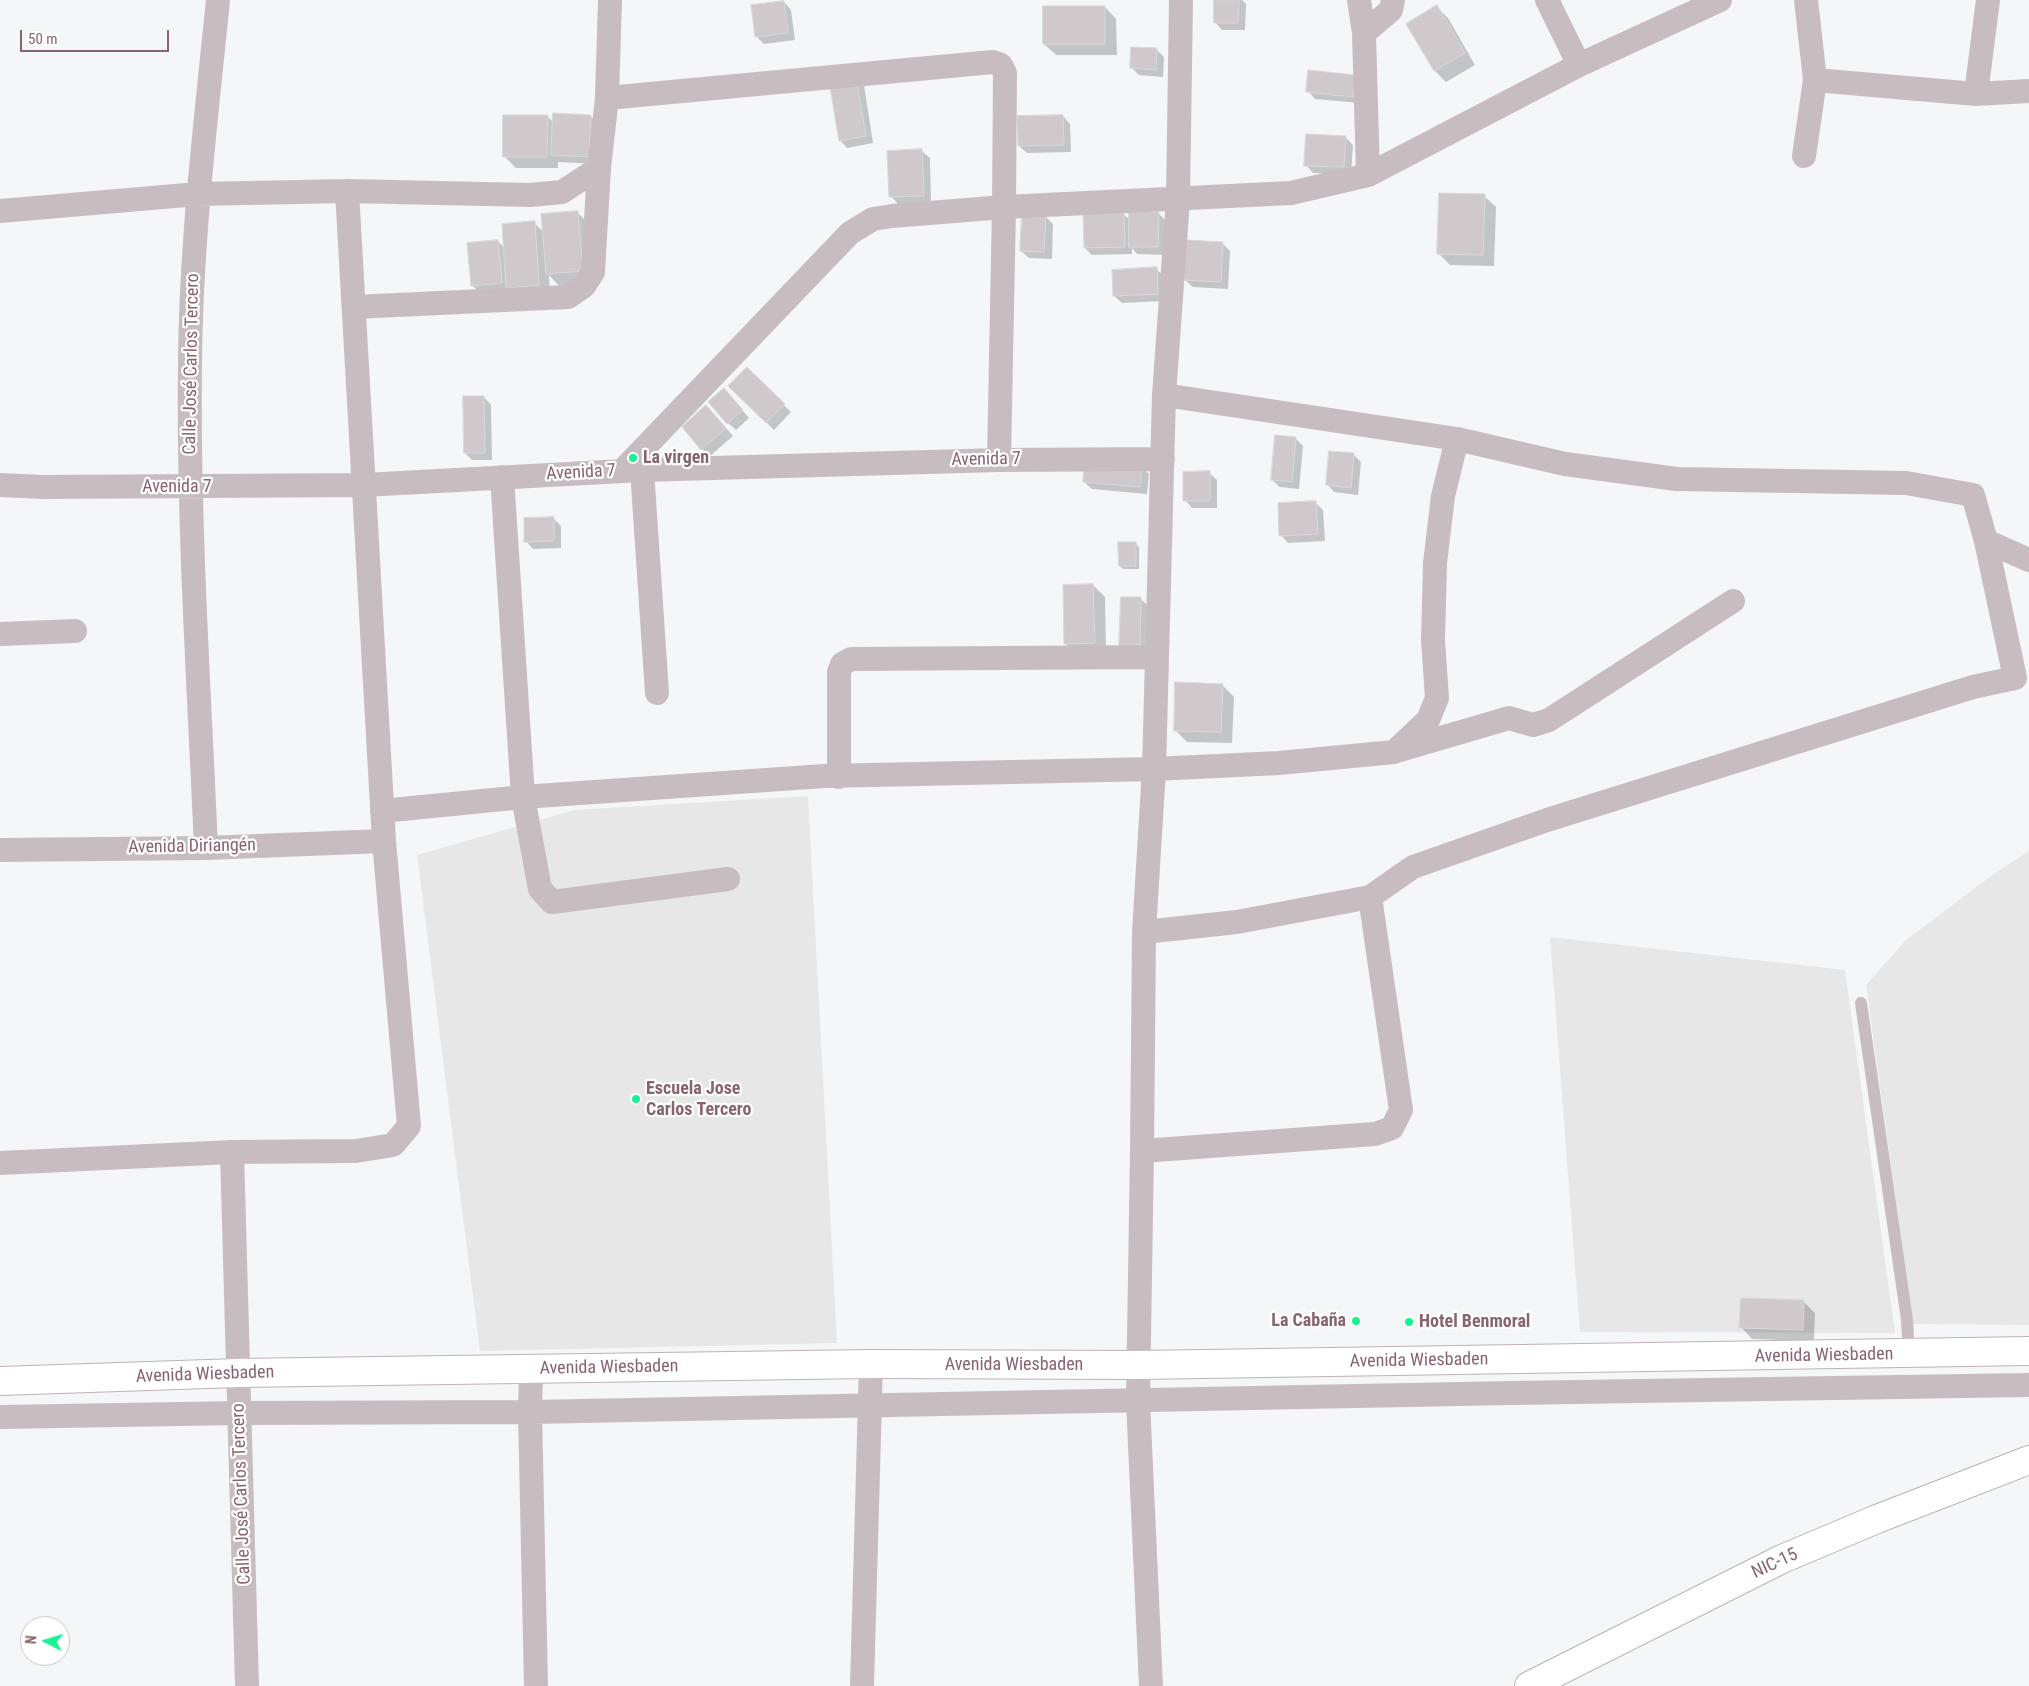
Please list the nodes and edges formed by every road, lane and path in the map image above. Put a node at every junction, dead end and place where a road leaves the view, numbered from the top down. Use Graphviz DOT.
graph roads {
  1 [pos="218,0"];
  2 [pos="610,0"];
  3 [pos="1181,0"];
  4 [pos="1359,0"];
  5 [pos="1415,0"];
  6 [pos="1547,0"];
  7 [pos="1720,0"];
  8 [pos="1806,0"];
  9 [pos="1988,0"];
  10 [pos="1392,5"];
  11 [pos="1364,33"];
  12 [pos="1579,66"];
  13 [pos="1815,80"];
  14 [pos="2029,91"];
  15 [pos="1976,94"];
  16 [pos="607,98"];
  17 [pos="1804,156"];
  18 [pos="598,168"];
  19 [pos="1368,176"];
  20 [pos="347,191"];
  21 [pos="198,194"];
  22 [pos="1178,200"];
  23 [pos="1004,207"];
  24 [pos="0,211"];
  25 [pos="354,307"];
  26 [pos="1164,395"];
  27 [pos="1457,440"];
  28 [pos="1163,459"];
  29 [pos="999,460"];
  30 [pos="632,470"];
  31 [pos="502,477"];
  32 [pos="0,485"];
  33 [pos="364,486"];
  34 [pos="190,487"];
  35 [pos="1986,540"];
  36 [pos="2029,560"];
  37 [pos="1733,601"];
  38 [pos="75,631"];
  39 [pos="0,634"];
  40 [pos="1157,657"];
  41 [pos="2022,677"];
  42 [pos="657,693"];
  43 [pos="1394,752"];
  44 [pos="1154,769"];
  45 [pos="839,776"];
  46 [pos="523,796"];
  47 [pos="382,811"];
  48 [pos="384,841"];
  49 [pos="206,848"];
  50 [pos="0,850"];
  51 [pos="728,879"];
  52 [pos="1370,897"];
  53 [pos="1144,932"];
  54 [pos="1861,1003"];
  55 [pos="1142,1151"];
  56 [pos="232,1152"];
  57 [pos="0,1163"];
  58 [pos="1908,1354"];
  59 [pos="2026,1358"];
  60 [pos="871,1364"];
  61 [pos="1139,1365"];
  62 [pos="531,1369"];
  63 [pos="238,1373"];
  64 [pos="0,1381"];
  65 [pos="2029,1385"];
  66 [pos="1138,1401"];
  67 [pos="869,1405"];
  68 [pos="530,1412"];
  69 [pos="239,1413"];
  70 [pos="0,1417"];
  71 [pos="2029,1460"];
  72 [pos="247,1686"];
  73 [pos="536,1686"];
  74 [pos="862,1686"];
  75 [pos="1151,1686"];
  76 [pos="1529,1686"];
  1 -- 21 [label="street, Calle José Carlos Tercero"];
  2 -- 16 [label="street"];
  3 -- 22 [label="street"];
  4 -- 11 [label="street"];
  5 -- 10 [label="street"];
  6 -- 12 [label="street"];
  7 -- 12 [label="street"];
  8 -- 13 [label="street"];
  9 -- 15 [label="street"];
  10 -- 11 [label="street"];
  11 -- 19 [label="street"];
  12 -- 19 [label="street"];
  13 -- 15 [label="street"];
  13 -- 17 [label="street"];
  14 -- 15 [label="street"];
  16 -- 18 [label="street"];
  16 -- 23 [label="street"];
  18 -- 20 [label="street"];
  18 -- 25 [label="street"];
  19 -- 22 [label="street"];
  20 -- 21 [label="street"];
  20 -- 25 [label="street"];
  21 -- 24 [label="street"];
  21 -- 34 [label="street, Calle José Carlos Tercero"];
  22 -- 23 [label="street"];
  22 -- 26 [label="street"];
  23 -- 29 [label="street"];
  23 -- 30 [label="street"];
  25 -- 33 [label="street"];
  26 -- 27 [label="street"];
  26 -- 28 [label="street"];
  27 -- 35 [label="street"];
  27 -- 43 [label="street"];
  28 -- 29 [label="street, Avenida 7"];
  28 -- 40 [label="street"];
  29 -- 30 [label="street, Avenida 7"];
  30 -- 31 [label="street, Avenida 7"];
  30 -- 42 [label="street"];
  31 -- 33 [label="street, Avenida 7"];
  31 -- 46 [label="street"];
  32 -- 34 [label="street, Avenida 7"];
  33 -- 34 [label="street, Avenida 7"];
  33 -- 47 [label="street"];
  34 -- 49 [label="street, Calle José Carlos Tercero"];
  35 -- 36 [label="street"];
  35 -- 41 [label="street"];
  37 -- 43 [label="street"];
  38 -- 39 [label="street"];
  40 -- 44 [label="street"];
  40 -- 45 [label="street"];
  41 -- 52 [label="street"];
  43 -- 44 [label="street"];
  44 -- 45 [label="street"];
  44 -- 53 [label="street"];
  45 -- 46 [label="street"];
  46 -- 47 [label="street"];
  46 -- 51 [label="street"];
  47 -- 48 [label="street"];
  48 -- 49 [label="street, Avenida Diriangén"];
  48 -- 56 [label="street"];
  49 -- 50 [label="street, Avenida Diriangén"];
  52 -- 53 [label="street"];
  52 -- 55 [label="street"];
  53 -- 55 [label="street"];
  54 -- 58 [label="lane"];
  55 -- 61 [label="street"];
  56 -- 57 [label="street"];
  56 -- 63 [label="street, Calle José Carlos Tercero"];
  58 -- 59 [label="main road, Avenida Wiesbaden"];
  58 -- 61 [label="main road, Avenida Wiesbaden"];
  60 -- 61 [label="main road, Avenida Wiesbaden"];
  60 -- 62 [label="main road, Avenida Wiesbaden"];
  60 -- 67 [label="street"];
  61 -- 66 [label="street"];
  62 -- 63 [label="main road, Avenida Wiesbaden"];
  62 -- 68 [label="street"];
  63 -- 64 [label="main road, Avenida Wiesbaden"];
  63 -- 69 [label="street, Calle José Carlos Tercero"];
  65 -- 66 [label="street, Avenida Wiesbaden"];
  66 -- 67 [label="street, Avenida Wiesbaden"];
  66 -- 75 [label="street"];
  67 -- 68 [label="street, Avenida Wiesbaden"];
  67 -- 74 [label="street"];
  68 -- 69 [label="street, Avenida Wiesbaden"];
  68 -- 73 [label="street"];
  69 -- 70 [label="street, Avenida Wiesbaden"];
  69 -- 72 [label="street, Calle José Carlos Tercero"];
  71 -- 76 [label="main road, NIC-15 / NIC-15"];
}
